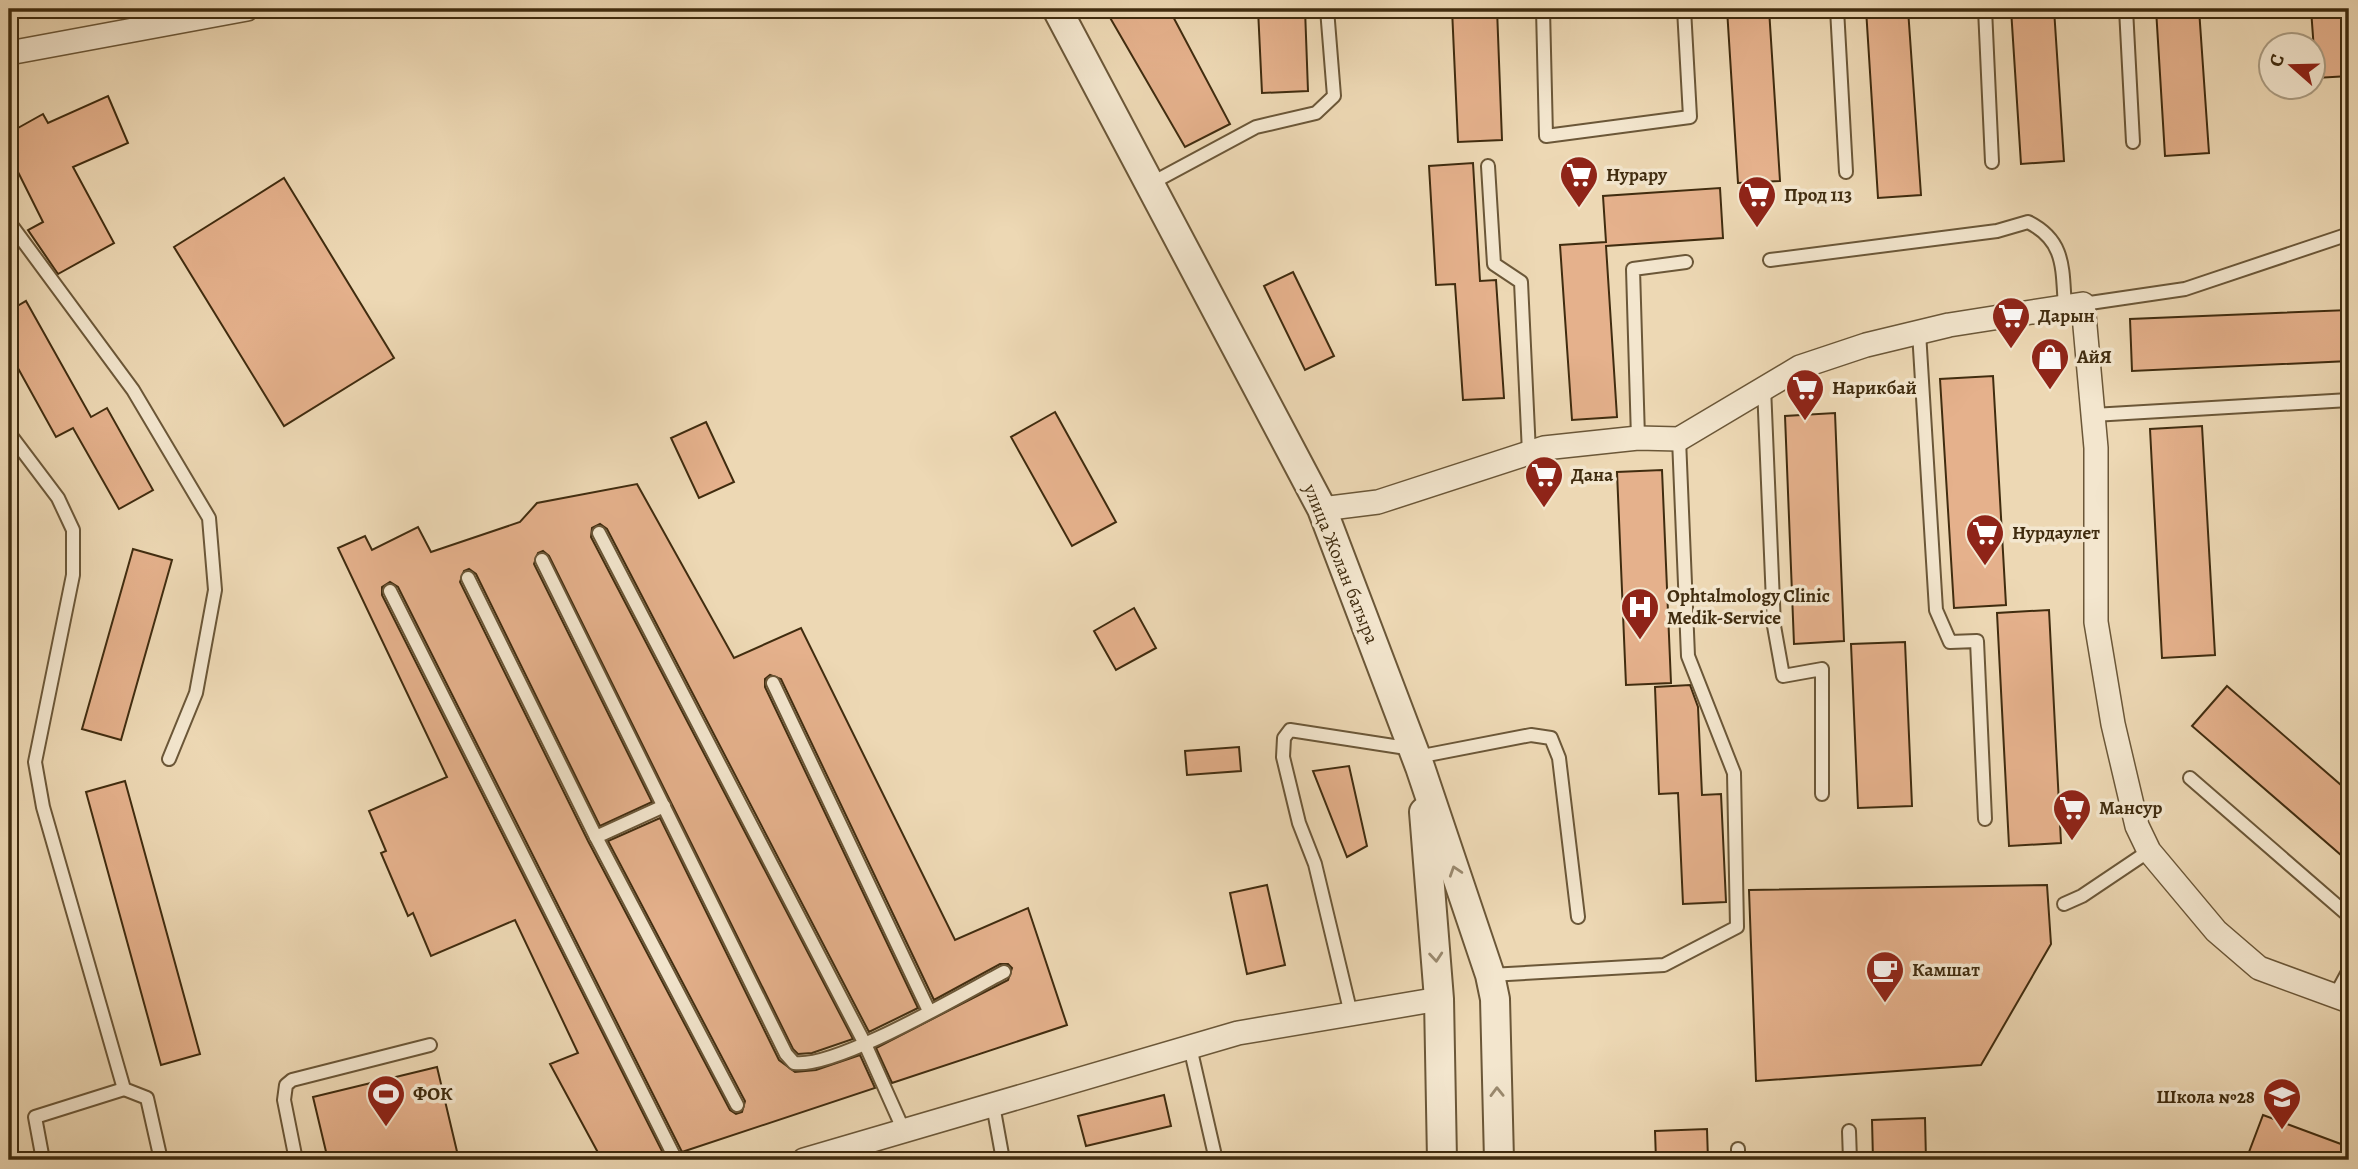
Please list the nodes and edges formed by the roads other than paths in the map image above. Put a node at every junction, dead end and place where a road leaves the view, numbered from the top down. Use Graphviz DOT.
graph roads {
  1 [pos="247,9"];
  2 [pos="1057,9"];
  3 [pos="1327,9"];
  4 [pos="1544,9"];
  5 [pos="1684,9"];
  6 [pos="1837,9"];
  7 [pos="1985,9"];
  8 [pos="2126,9"];
  9 [pos="9,53"];
  10 [pos="2133,142"];
  11 [pos="1992,162"];
  12 [pos="1488,166"];
  13 [pos="1846,172"];
  14 [pos="1150,184"];
  15 [pos="9,222"];
  16 [pos="2349,234"];
  17 [pos="1770,260"];
  18 [pos="1686,261"];
  19 [pos="2074,305"];
  20 [pos="1919,332"];
  21 [pos="1764,387"];
  22 [pos="2349,400"];
  23 [pos="2093,415"];
  24 [pos="9,433"];
  25 [pos="1638,438"];
  26 [pos="1679,439"];
  27 [pos="1529,453"];
  28 [pos="1322,509"];
  29 [pos="599,533"];
  30 [pos="542,560"];
  31 [pos="467,578"];
  32 [pos="390,591"];
  33 [pos="773,683"];
  34 [pos="1417,758"];
  35 [pos="169,759"];
  36 [pos="2190,778"];
  37 [pos="1822,794"];
  38 [pos="664,806"];
  39 [pos="1985,819"];
  40 [pos="596,836"];
  41 [pos="2148,851"];
  42 [pos="2064,904"];
  43 [pos="2349,916"];
  44 [pos="1578,917"];
  45 [pos="2349,970"];
  46 [pos="1004,972"];
  47 [pos="1490,975"];
  48 [pos="2342,998"];
  49 [pos="1439,999"];
  50 [pos="929,1011"];
  51 [pos="1351,1014"];
  52 [pos="865,1044"];
  53 [pos="430,1045"];
  54 [pos="1190,1047"];
  55 [pos="124,1089"];
  56 [pos="737,1105"];
  57 [pos="992,1105"];
  58 [pos="904,1131"];
  59 [pos="1849,1131"];
  60 [pos="43,1160"];
  61 [pos="161,1160"];
  62 [pos="296,1160"];
  63 [pos="676,1160"];
  64 [pos="804,1160"];
  65 [pos="1003,1160"];
  66 [pos="1216,1160"];
  67 [pos="1443,1160"];
  68 [pos="1499,1160"];
  69 [pos="1850,1160"];
  1 -- 9 [label="street"];
  2 -- 14 [label="street, улица Жолан батыра"];
  3 -- 14 [label="lane"];
  4 -- 5 [label="lane"];
  6 -- 13 [label="lane"];
  7 -- 11 [label="lane"];
  8 -- 10 [label="lane"];
  12 -- 27 [label="lane"];
  14 -- 28 [label="street, улица Жолан батыра"];
  15 -- 35 [label="lane"];
  16 -- 19 [label="lane"];
  17 -- 19 [label="lane"];
  18 -- 25 [label="lane"];
  19 -- 20 [label="street"];
  19 -- 23 [label="street"];
  20 -- 21 [label="street"];
  20 -- 39 [label="lane"];
  21 -- 26 [label="street"];
  21 -- 37 [label="lane"];
  22 -- 23 [label="lane"];
  23 -- 41 [label="street"];
  24 -- 55 [label="lane"];
  25 -- 26 [label="street"];
  25 -- 27 [label="street"];
  26 -- 47 [label="lane"];
  27 -- 28 [label="street"];
  28 -- 34 [label="street, улица Жолан батыра"];
  29 -- 52 [label="lane"];
  30 -- 38 [label="lane"];
  31 -- 40 [label="lane"];
  32 -- 63 [label="lane"];
  33 -- 50 [label="lane"];
  34 -- 44 [label="lane"];
  47 -- 34 [label="street, улица Жолан батыра, one-way"];
  34 -- 49 [label="street, one-way"];
  34 -- 51 [label="lane"];
  36 -- 43 [label="lane"];
  38 -- 40 [label="lane"];
  38 -- 52 [label="lane"];
  40 -- 56 [label="lane"];
  41 -- 42 [label="lane"];
  41 -- 48 [label="street"];
  45 -- 48 [label="lane"];
  46 -- 50 [label="lane"];
  68 -- 47 [label="street, улица Жолан батыра, one-way"];
  49 -- 51 [label="street"];
  49 -- 67 [label="street"];
  50 -- 52 [label="lane"];
  51 -- 54 [label="street"];
  52 -- 58 [label="lane"];
  53 -- 62 [label="lane"];
  54 -- 57 [label="street"];
  54 -- 66 [label="lane"];
  55 -- 60 [label="lane"];
  55 -- 61 [label="lane"];
  57 -- 58 [label="street"];
  57 -- 65 [label="lane"];
  58 -- 64 [label="street"];
  59 -- 69 [label="lane"];
}
